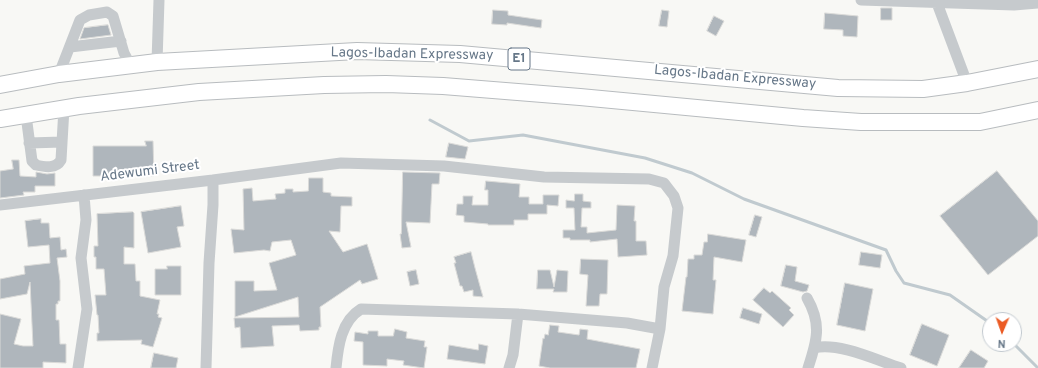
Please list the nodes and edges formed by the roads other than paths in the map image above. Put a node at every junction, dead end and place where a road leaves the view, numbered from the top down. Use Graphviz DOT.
graph roads {
  1 [pos="160,0"];
  2 [pos="861,0"];
  3 [pos="937,3"];
  4 [pos="1038,3"];
  5 [pos="121,41"];
  6 [pos="70,47"];
  7 [pos="157,62"];
  8 [pos="131,66"];
  9 [pos="1038,69"];
  10 [pos="60,74"];
  11 [pos="967,83"];
  12 [pos="0,85"];
  13 [pos="64,108"];
  14 [pos="1038,110"];
  15 [pos="26,115"];
  16 [pos="0,119"];
  17 [pos="62,142"];
  18 [pos="29,143"];
  19 [pos="213,180"];
  20 [pos="84,195"];
  21 [pos="0,205"];
  22 [pos="807,298"];
  23 [pos="518,314"];
  24 [pos="660,329"];
  25 [pos="814,348"];
  26 [pos="78,368"];
  27 [pos="206,368"];
  28 [pos="336,368"];
  29 [pos="509,368"];
  30 [pos="652,368"];
  31 [pos="808,368"];
  32 [pos="901,368"];
  1 -- 7 [label="street"];
  2 -- 3 [label="street"];
  3 -- 4 [label="street"];
  3 -- 11 [label="street"];
  5 -- 6 [label="street"];
  5 -- 6 [label="street"];
  5 -- 8 [label="street"];
  6 -- 10 [label="street"];
  7 -- 8 [label="highway, Lagos-Ibadan Expressway / E1"];
  7 -- 11 [label="highway, Lagos-Ibadan Expressway / E1"];
  8 -- 10 [label="highway, Lagos-Ibadan Expressway / E1"];
  9 -- 11 [label="highway, Lagos-Ibadan Expressway / E1"];
  10 -- 12 [label="highway, Lagos-Ibadan Expressway / E1"];
  13 -- 14 [label="highway, Lagos-Ibadan Expressway / E1"];
  13 -- 15 [label="highway, Lagos-Ibadan Expressway / E1"];
  13 -- 17 [label="street"];
  15 -- 16 [label="highway, Lagos-Ibadan Expressway / E1"];
  15 -- 18 [label="street"];
  17 -- 18 [label="street"];
  17 -- 18 [label="street"];
  19 -- 20 [label="street, Adewumi Street"];
  19 -- 24 [label="street"];
  19 -- 27 [label="street, Adewumi Street"];
  20 -- 21 [label="street, Adewumi Street"];
  20 -- 26 [label="street"];
  22 -- 25 [label="street"];
  23 -- 24 [label="street"];
  23 -- 28 [label="street"];
  23 -- 29 [label="street"];
  24 -- 30 [label="street"];
  25 -- 31 [label="street"];
  25 -- 32 [label="street"];
}
